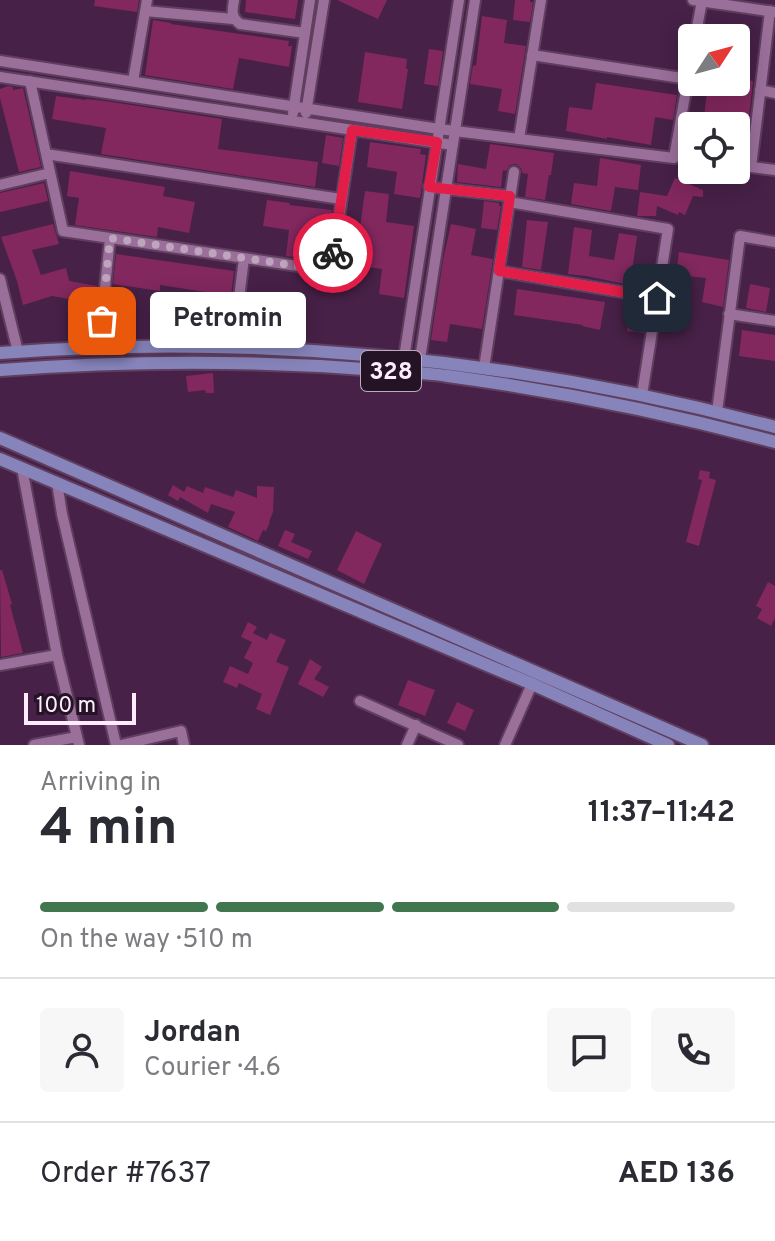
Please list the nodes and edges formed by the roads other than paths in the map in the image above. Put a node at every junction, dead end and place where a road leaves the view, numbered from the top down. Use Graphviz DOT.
graph roads {
  1 [pos="234,0"];
  2 [pos="310,0"];
  3 [pos="324,0"];
  4 [pos="459,0"];
  5 [pos="475,0"];
  6 [pos="541,0"];
  7 [pos="697,1"];
  8 [pos="146,6"];
  9 [pos="773,12"];
  10 [pos="233,19"];
  11 [pos="696,24"];
  12 [pos="305,33"];
  13 [pos="532,55"];
  14 [pos="0,61"];
  15 [pos="0,77"];
  16 [pos="678,77"];
  17 [pos="30,81"];
  18 [pos="133,81"];
  19 [pos="760,90"];
  20 [pos="775,93"];
  21 [pos="685,96"];
  22 [pos="294,107"];
  23 [pos="307,109"];
  24 [pos="292,121"];
  25 [pos="304,123"];
  26 [pos="439,129"];
  27 [pos="352,130"];
  28 [pos="455,132"];
  29 [pos="519,139"];
  30 [pos="437,142"];
  31 [pos="453,145"];
  32 [pos="46,154"];
  33 [pos="775,170"];
  34 [pos="514,172"];
  35 [pos="50,173"];
  36 [pos="0,185"];
  37 [pos="429,187"];
  38 [pos="446,189"];
  39 [pos="341,199"];
  40 [pos="510,199"];
  41 [pos="110,238"];
  42 [pos="775,242"];
  43 [pos="244,258"];
  44 [pos="499,271"];
  45 [pos="0,279"];
  46 [pos="657,298"];
  47 [pos="729,314"];
  48 [pos="775,321"];
  49 [pos="233,347"];
  50 [pos="99,348"];
  51 [pos="0,351"];
  52 [pos="18,352"];
  53 [pos="404,358"];
  54 [pos="420,359"];
  55 [pos="484,368"];
  56 [pos="0,370"];
  57 [pos="642,395"];
  58 [pos="717,412"];
  59 [pos="775,427"];
  60 [pos="0,438"];
  61 [pos="775,442"];
  62 [pos="0,459"];
  63 [pos="22,468"];
  64 [pos="57,483"];
  65 [pos="57,655"];
  66 [pos="0,665"];
  67 [pos="532,684"];
  68 [pos="360,701"];
  69 [pos="416,725"];
  70 [pos="78,741"];
  71 [pos="34,745"];
  72 [pos="118,745"];
  73 [pos="184,745"];
  74 [pos="407,745"];
  75 [pos="458,745"];
  76 [pos="505,745"];
  77 [pos="668,745"];
  78 [pos="702,745"];
  1 -- 10 [label="street"];
  2 -- 12 [label="street"];
  3 -- 23 [label="street"];
  4 -- 26 [label="street"];
  5 -- 28 [label="street"];
  6 -- 13 [label="street"];
  7 -- 9 [label="street"];
  7 -- 11 [label="street"];
  8 -- 10 [label="street"];
  8 -- 18 [label="street"];
  9 -- 19 [label="street"];
  10 -- 12 [label="street"];
  12 -- 22 [label="street"];
  13 -- 16 [label="street"];
  13 -- 29 [label="street"];
  14 -- 18 [label="street"];
  15 -- 17 [label="street"];
  17 -- 24 [label="street"];
  17 -- 32 [label="street"];
  18 -- 22 [label="street"];
  19 -- 20 [label="street"];
  19 -- 33 [label="street"];
  21 -- 29 [label="street"];
  22 -- 23 [label="street"];
  22 -- 24 [label="street"];
  23 -- 25 [label="street"];
  23 -- 26 [label="street"];
  24 -- 25 [label="street"];
  25 -- 27 [label="street"];
  26 -- 28 [label="street"];
  26 -- 30 [label="street"];
  27 -- 30 [label="street"];
  27 -- 39 [label="street"];
  28 -- 29 [label="street"];
  28 -- 31 [label="street"];
  30 -- 31 [label="street"];
  30 -- 37 [label="street"];
  31 -- 38 [label="street"];
  32 -- 35 [label="street"];
  32 -- 39 [label="street"];
  34 -- 40 [label="street"];
  35 -- 36 [label="street"];
  35 -- 41 [label="street"];
  37 -- 38 [label="street"];
  37 -- 53 [label="street"];
  38 -- 40 [label="street"];
  38 -- 54 [label="street"];
  39 -- 43 [label="street"];
  40 -- 44 [label="street"];
  40 -- 46 [label="street"];
  41 -- 43 [label="street"];
  41 -- 50 [label="street"];
  42 -- 47 [label="street"];
  43 -- 49 [label="street"];
  44 -- 46 [label="street"];
  44 -- 55 [label="street"];
  45 -- 52 [label="street"];
  46 -- 57 [label="street"];
  47 -- 48 [label="street"];
  47 -- 58 [label="street"];
  49 -- 50 [label="main road"];
  49 -- 53 [label="main road"];
  50 -- 52 [label="main road"];
  51 -- 52 [label="main road"];
  53 -- 54 [label="main road"];
  54 -- 55 [label="main road, 328"];
  55 -- 57 [label="main road, 328"];
  56 -- 61 [label="main road, 328"];
  57 -- 58 [label="main road, 328"];
  58 -- 59 [label="main road, 328"];
  60 -- 78 [label="main road"];
  62 -- 63 [label="main road"];
  63 -- 64 [label="main road"];
  63 -- 65 [label="street"];
  64 -- 67 [label="main road"];
  64 -- 72 [label="street"];
  65 -- 66 [label="street"];
  65 -- 70 [label="street"];
  67 -- 76 [label="street"];
  67 -- 77 [label="main road"];
  68 -- 69 [label="street"];
  69 -- 74 [label="street"];
  69 -- 75 [label="street"];
  70 -- 71 [label="street"];
  72 -- 73 [label="street"];
}
